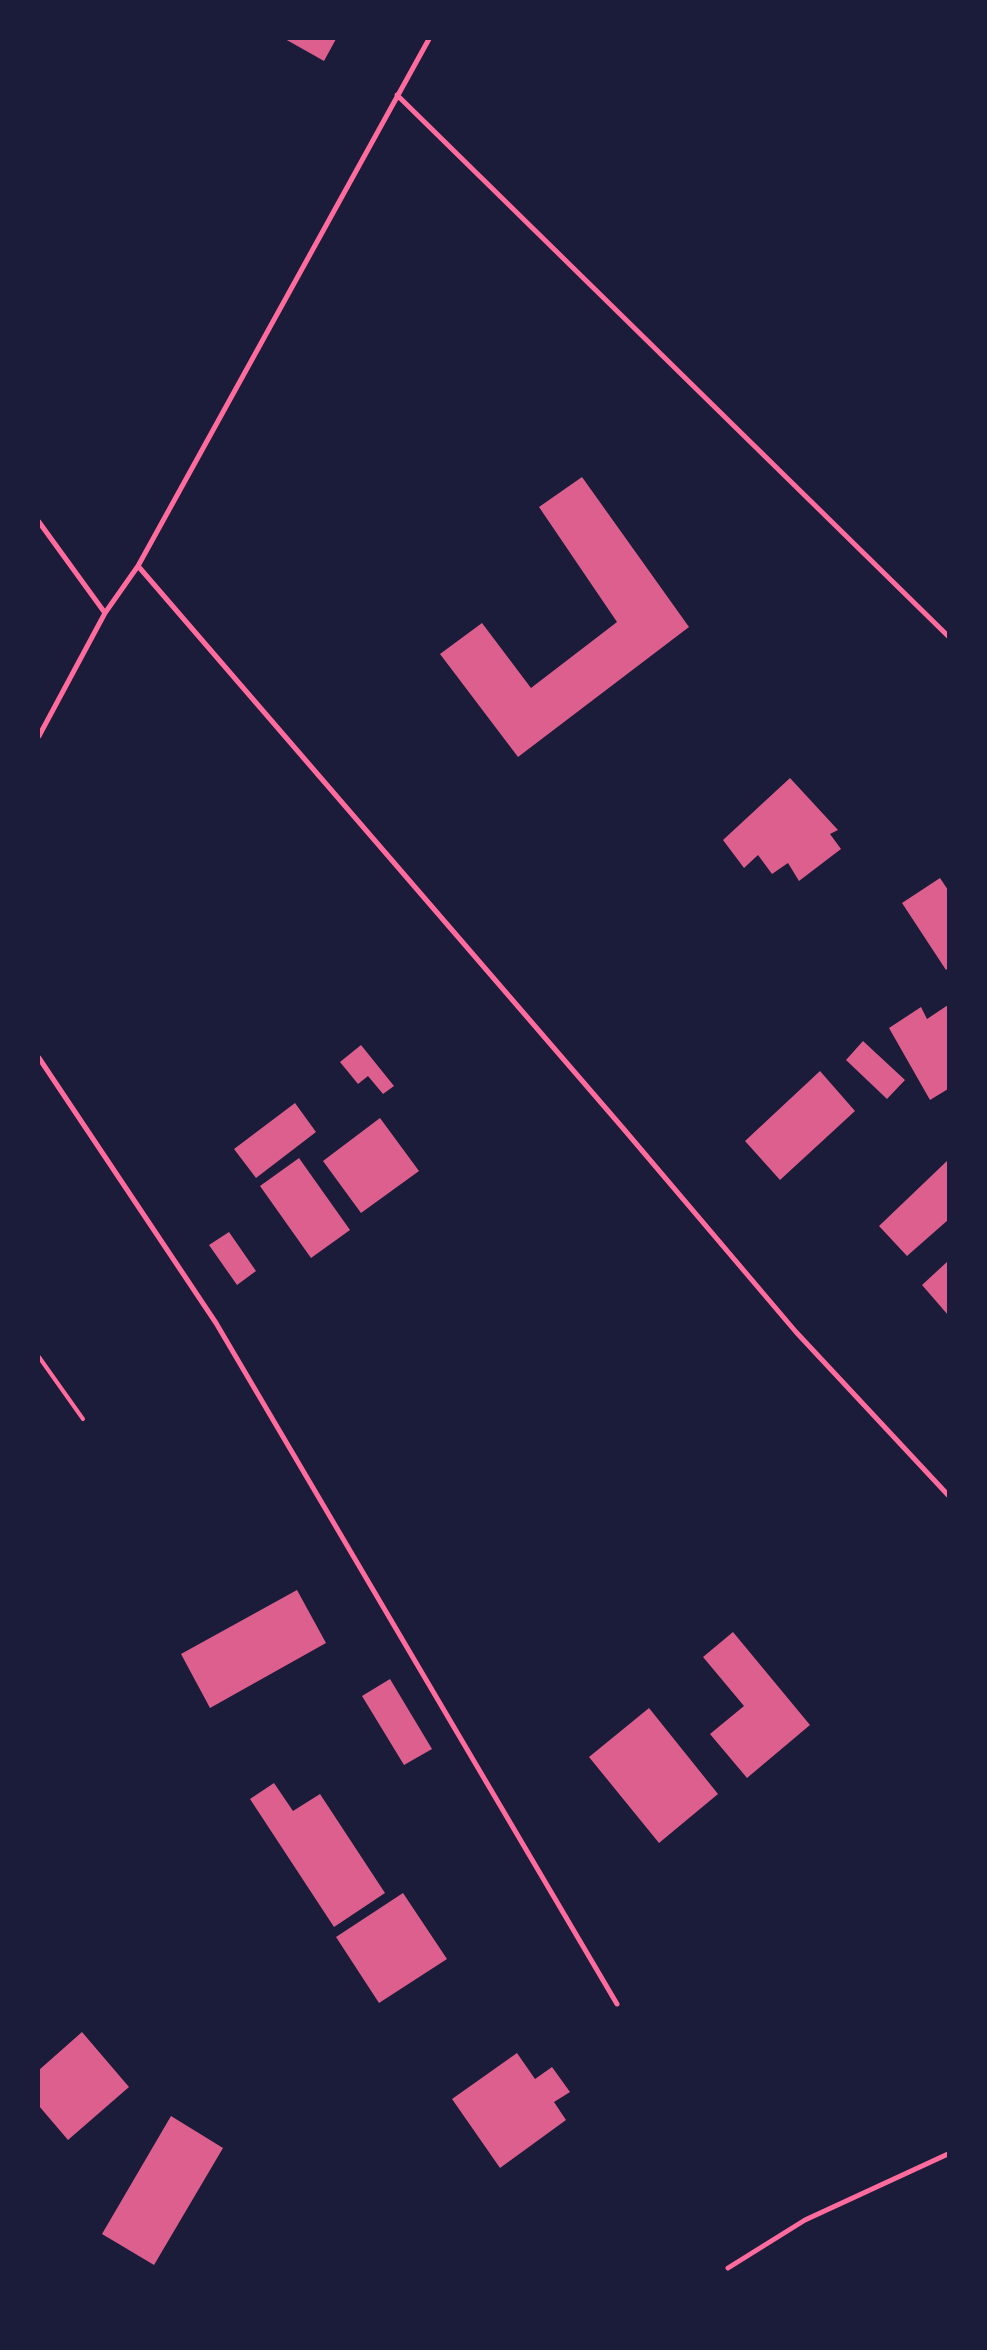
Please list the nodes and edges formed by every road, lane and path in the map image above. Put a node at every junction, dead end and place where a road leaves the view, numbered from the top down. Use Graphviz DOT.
graph roads {
  1 [pos="429,39"];
  2 [pos="397,94"];
  3 [pos="39,522"];
  4 [pos="138,566"];
  5 [pos="105,614"];
  6 [pos="948,636"];
  7 [pos="39,736"];
  8 [pos="39,1058"];
  9 [pos="39,1356"];
  10 [pos="84,1419"];
  11 [pos="948,1494"];
  12 [pos="617,2004"];
  13 [pos="948,2154"];
  14 [pos="728,2268"];
  1 -- 2 [label="street"];
  2 -- 4 [label="street"];
  2 -- 6 [label="street"];
  3 -- 5 [label="street"];
  4 -- 5 [label="street"];
  4 -- 11 [label="street"];
  5 -- 7 [label="street"];
  8 -- 12 [label="street"];
  9 -- 10 [label="lane"];
  13 -- 14 [label="street"];
}
